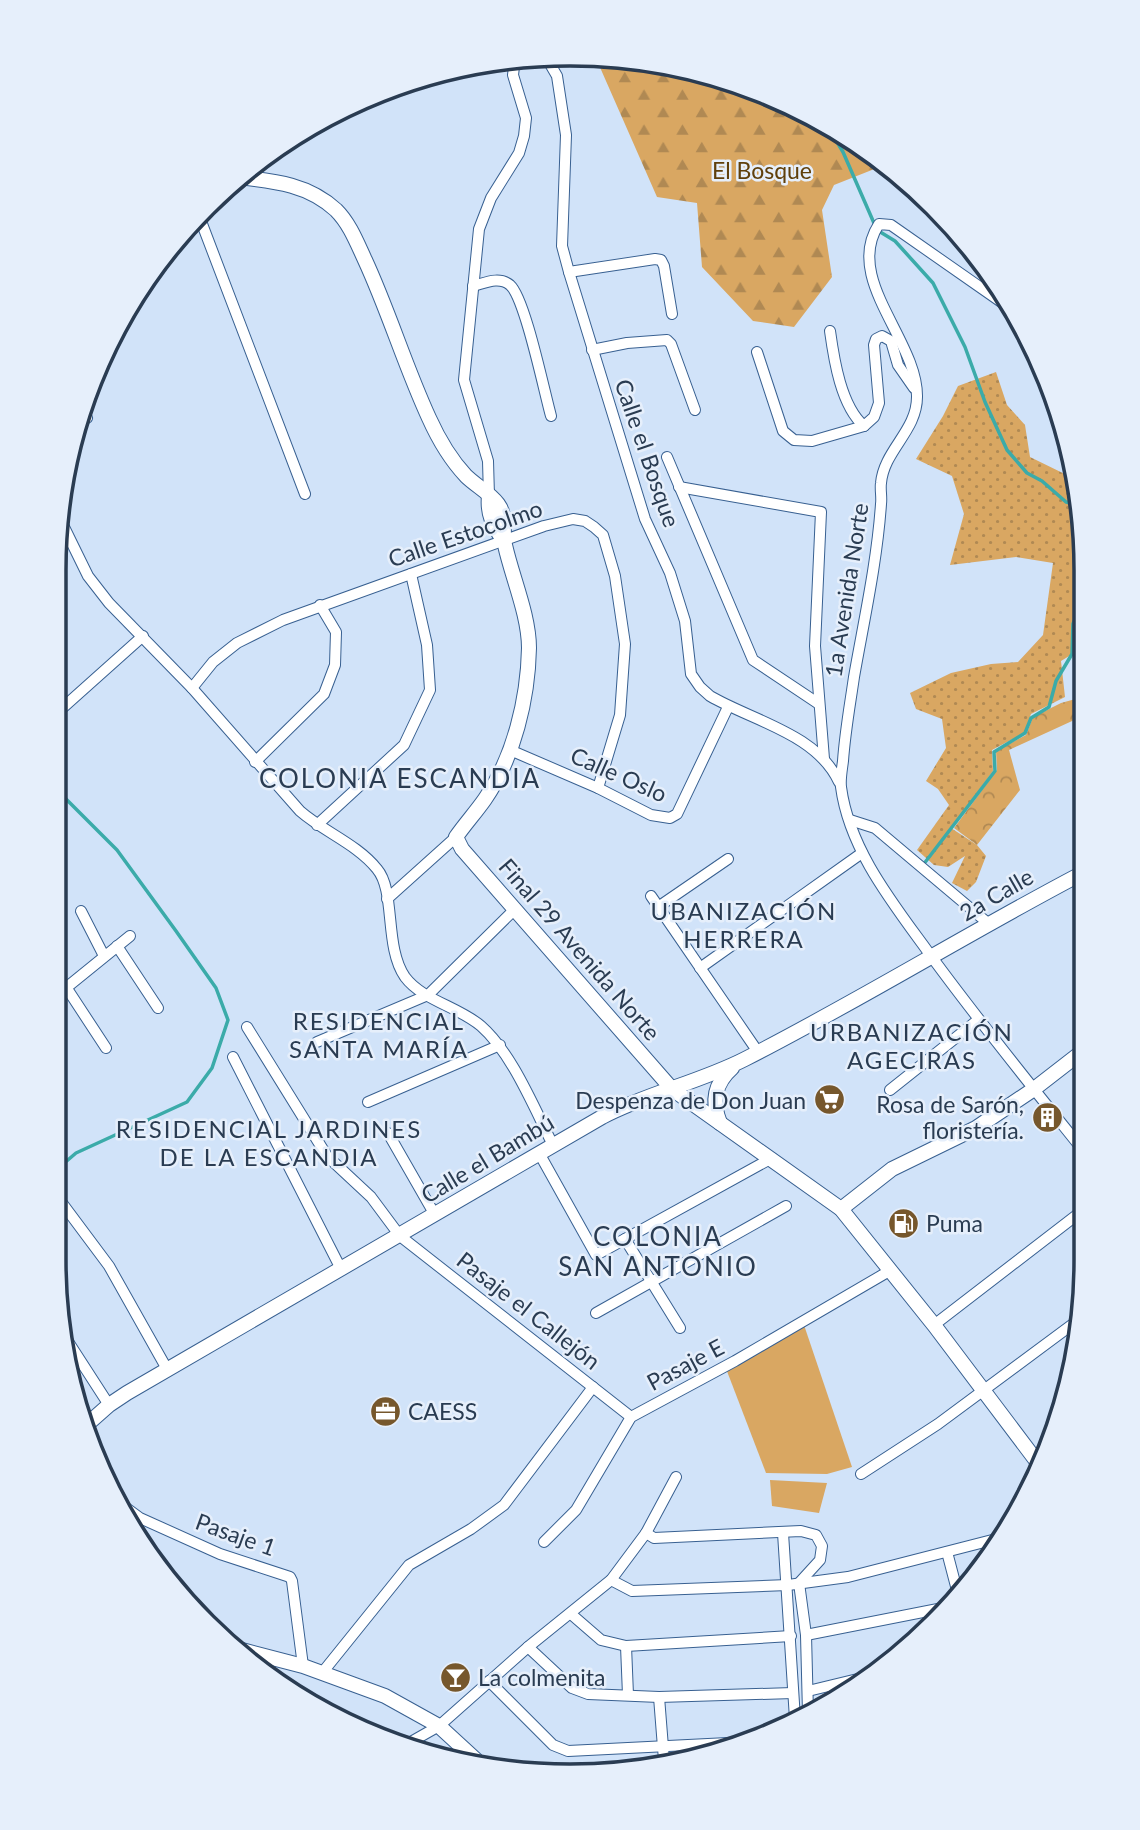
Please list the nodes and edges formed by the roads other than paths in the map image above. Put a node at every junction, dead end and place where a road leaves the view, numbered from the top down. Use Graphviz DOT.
graph roads {
  1 [pos="552,67"];
  2 [pos="514,70"];
  3 [pos="254,178"];
  4 [pos="202,226"];
  5 [pos="569,272"];
  6 [pos="473,286"];
  7 [pos="992,295"];
  8 [pos="672,314"];
  9 [pos="830,331"];
  10 [pos="592,350"];
  11 [pos="757,352"];
  12 [pos="918,394"];
  13 [pos="695,410"];
  14 [pos="551,416"];
  15 [pos="864,426"];
  16 [pos="667,457"];
  17 [pos="679,487"];
  18 [pos="305,494"];
  19 [pos="489,496"];
  20 [pos="68,536"];
  21 [pos="504,541"];
  22 [pos="411,574"];
  23 [pos="320,605"];
  24 [pos="144,636"];
  25 [pos="192,688"];
  26 [pos="818,704"];
  27 [pos="66,705"];
  28 [pos="729,706"];
  29 [pos="510,750"];
  30 [pos="824,759"];
  31 [pos="255,762"];
  32 [pos="840,785"];
  33 [pos="598,788"];
  34 [pos="850,820"];
  35 [pos="317,825"];
  36 [pos="456,837"];
  37 [pos="862,853"];
  38 [pos="728,859"];
  39 [pos="1074,882"];
  40 [pos="651,896"];
  41 [pos="387,899"];
  42 [pos="658,907"];
  43 [pos="514,910"];
  44 [pos="81,911"];
  45 [pos="989,924"];
  46 [pos="130,936"];
  47 [pos="117,946"];
  48 [pos="104,956"];
  49 [pos="932,958"];
  50 [pos="700,968"];
  51 [pos="66,987"];
  52 [pos="428,995"];
  53 [pos="158,1008"];
  54 [pos="978,1020"];
  55 [pos="247,1027"];
  56 [pos="317,1042"];
  57 [pos="500,1045"];
  58 [pos="106,1048"];
  59 [pos="758,1052"];
  60 [pos="233,1058"];
  61 [pos="1074,1058"];
  62 [pos="742,1060"];
  63 [pos="1034,1088"];
  64 [pos="672,1089"];
  65 [pos="890,1090"];
  66 [pos="368,1102"];
  67 [pos="720,1123"];
  68 [pos="388,1133"];
  69 [pos="1074,1139"];
  70 [pos="553,1144"];
  71 [pos="539,1153"];
  72 [pos="772,1158"];
  73 [pos="786,1206"];
  74 [pos="66,1208"];
  75 [pos="841,1209"];
  76 [pos="435,1215"];
  77 [pos="1074,1217"];
  78 [pos="400,1236"];
  79 [pos="625,1239"];
  80 [pos="341,1269"];
  81 [pos="891,1270"];
  82 [pos="652,1282"];
  83 [pos="596,1313"];
  84 [pos="934,1325"];
  85 [pos="680,1328"];
  86 [pos="1069,1328"];
  87 [pos="76,1356"];
  88 [pos="167,1370"];
  89 [pos="593,1387"];
  90 [pos="984,1392"];
  91 [pos="109,1405"];
  92 [pos="631,1417"];
  93 [pos="93,1420"];
  94 [pos="1035,1452"];
  95 [pos="861,1474"];
  96 [pos="676,1477"];
  97 [pos="136,1515"];
  98 [pos="783,1533"];
  99 [pos="646,1534"];
  100 [pos="988,1541"];
  101 [pos="544,1542"];
  102 [pos="947,1552"];
  103 [pos="611,1580"];
  104 [pos="794,1584"];
  105 [pos="955,1584"];
  106 [pos="931,1610"];
  107 [pos="571,1614"];
  108 [pos="806,1635"];
  109 [pos="791,1636"];
  110 [pos="626,1646"];
  111 [pos="528,1647"];
  112 [pos="257,1654"];
  113 [pos="303,1666"];
  114 [pos="322,1673"];
  115 [pos="489,1681"];
  116 [pos="845,1682"];
  117 [pos="808,1691"];
  118 [pos="793,1693"];
  119 [pos="628,1695"];
  120 [pos="659,1697"];
  121 [pos="808,1704"];
  122 [pos="794,1711"];
  123 [pos="439,1726"];
  124 [pos="416,1739"];
  125 [pos="703,1745"];
  126 [pos="663,1748"];
  127 [pos="469,1753"];
  128 [pos="664,1755"];
  1 -- 5 [label="street, Calle el Bosque"];
  2 -- 6 [label="street"];
  3 -- 19 [label="street"];
  4 -- 18 [label="street"];
  5 -- 8 [label="street"];
  5 -- 10 [label="street, Calle el Bosque"];
  6 -- 14 [label="street"];
  6 -- 19 [label="street"];
  7 -- 12 [label="street, 1a Avenida Norte"];
  9 -- 15 [label="street"];
  10 -- 13 [label="street"];
  10 -- 28 [label="street, Calle el Bosque"];
  11 -- 15 [label="street"];
  12 -- 15 [label="street"];
  12 -- 32 [label="street, 1a Avenida Norte"];
  16 -- 17 [label="street"];
  17 -- 26 [label="street"];
  17 -- 26 [label="street"];
  19 -- 21 [label="street"];
  20 -- 24 [label="street"];
  21 -- 22 [label="street, Calle Estocolmo"];
  21 -- 29 [label="street"];
  21 -- 33 [label="street, Calle Estocolmo"];
  22 -- 23 [label="street, Calle Estocolmo"];
  22 -- 35 [label="street"];
  23 -- 25 [label="street, Calle Estocolmo"];
  23 -- 31 [label="street"];
  24 -- 25 [label="street"];
  24 -- 27 [label="street"];
  25 -- 31 [label="street"];
  26 -- 30 [label="street"];
  28 -- 30 [label="street, Calle el Bosque"];
  28 -- 33 [label="street, Calle Oslo"];
  29 -- 33 [label="street, Calle Oslo"];
  29 -- 36 [label="street"];
  30 -- 32 [label="street, Calle el Bosque"];
  31 -- 35 [label="street"];
  32 -- 34 [label="street, 1a Avenida Norte"];
  34 -- 37 [label="street, 1a Avenida Norte"];
  34 -- 45 [label="street"];
  35 -- 41 [label="street"];
  36 -- 41 [label="street"];
  36 -- 43 [label="street, Final 29 Avenida Norte"];
  37 -- 49 [label="street, 1a Avenida Norte"];
  37 -- 50 [label="street"];
  38 -- 42 [label="street"];
  39 -- 45 [label="street, 2a Calle"];
  40 -- 42 [label="street"];
  41 -- 52 [label="street"];
  42 -- 50 [label="street"];
  43 -- 52 [label="street"];
  43 -- 64 [label="street, Final 29 Avenida Norte"];
  44 -- 48 [label="street"];
  45 -- 49 [label="street, 2a Calle"];
  46 -- 47 [label="street"];
  47 -- 48 [label="street"];
  47 -- 53 [label="street"];
  48 -- 51 [label="street"];
  49 -- 54 [label="street, 1a Avenida Norte"];
  49 -- 59 [label="street, Calle el Bambú"];
  50 -- 59 [label="street"];
  51 -- 58 [label="street"];
  52 -- 56 [label="street"];
  52 -- 57 [label="street"];
  54 -- 63 [label="street, 1a Avenida Norte"];
  54 -- 65 [label="street"];
  55 -- 78 [label="street, Pasaje el Callejón"];
  57 -- 66 [label="street"];
  57 -- 70 [label="street"];
  59 -- 62 [label="street, Calle el Bambú"];
  60 -- 80 [label="street"];
  61 -- 63 [label="street"];
  62 -- 64 [label="street, Calle el Bambú"];
  62 -- 67 [label="street"];
  63 -- 69 [label="street, 1a Avenida Norte"];
  63 -- 75 [label="street"];
  64 -- 67 [label="street, Final 29 Avenida Norte"];
  64 -- 70 [label="street, Calle el Bambú"];
  67 -- 72 [label="street, Final 29 Avenida Norte"];
  68 -- 76 [label="street"];
  70 -- 71 [label="street, Calle el Bambú"];
  71 -- 76 [label="street, Calle el Bambú"];
  71 -- 79 [label="street"];
  72 -- 75 [label="street, Final 29 Avenida Norte"];
  72 -- 79 [label="street"];
  73 -- 82 [label="street"];
  74 -- 88 [label="street"];
  75 -- 81 [label="street, Final 29 Avenida Norte"];
  76 -- 78 [label="street, Calle el Bambú"];
  77 -- 84 [label="street"];
  78 -- 80 [label="street, Calle el Bambú"];
  78 -- 89 [label="street, Pasaje el Callejón"];
  79 -- 82 [label="street"];
  80 -- 88 [label="street, Calle el Bambú"];
  81 -- 84 [label="street, Final 29 Avenida Norte"];
  81 -- 92 [label="street, Pasaje E"];
  82 -- 83 [label="street"];
  82 -- 85 [label="street"];
  84 -- 90 [label="street, Final 29 Avenida Norte"];
  86 -- 90 [label="street"];
  87 -- 91 [label="street"];
  88 -- 91 [label="street, Calle el Bambú"];
  89 -- 92 [label="street, Pasaje el Callejón"];
  89 -- 114 [label="street"];
  90 -- 94 [label="street, Final 29 Avenida Norte"];
  90 -- 95 [label="street"];
  91 -- 93 [label="street, Calle el Bambú"];
  92 -- 101 [label="street, Pasaje E"];
  96 -- 99 [label="street"];
  97 -- 113 [label="street, Pasaje 1"];
  98 -- 99 [label="street"];
  98 -- 104 [label="street"];
  98 -- 104 [label="street"];
  99 -- 103 [label="street"];
  100 -- 102 [label="street"];
  102 -- 104 [label="street"];
  102 -- 105 [label="street"];
  103 -- 104 [label="street"];
  103 -- 107 [label="street"];
  104 -- 108 [label="street"];
  104 -- 109 [label="street"];
  106 -- 108 [label="street"];
  107 -- 110 [label="street"];
  107 -- 111 [label="street"];
  108 -- 117 [label="street"];
  109 -- 110 [label="street"];
  109 -- 118 [label="street"];
  110 -- 119 [label="street"];
  111 -- 115 [label="street"];
  111 -- 119 [label="street"];
  112 -- 113 [label="street"];
  113 -- 114 [label="street"];
  114 -- 123 [label="street"];
  115 -- 123 [label="street"];
  115 -- 126 [label="street"];
  116 -- 117 [label="street"];
  117 -- 121 [label="street"];
  118 -- 120 [label="street"];
  118 -- 122 [label="street"];
  119 -- 120 [label="street"];
  120 -- 126 [label="street"];
  123 -- 124 [label="street"];
  123 -- 127 [label="street"];
  125 -- 126 [label="street"];
  126 -- 128 [label="street"];
}
